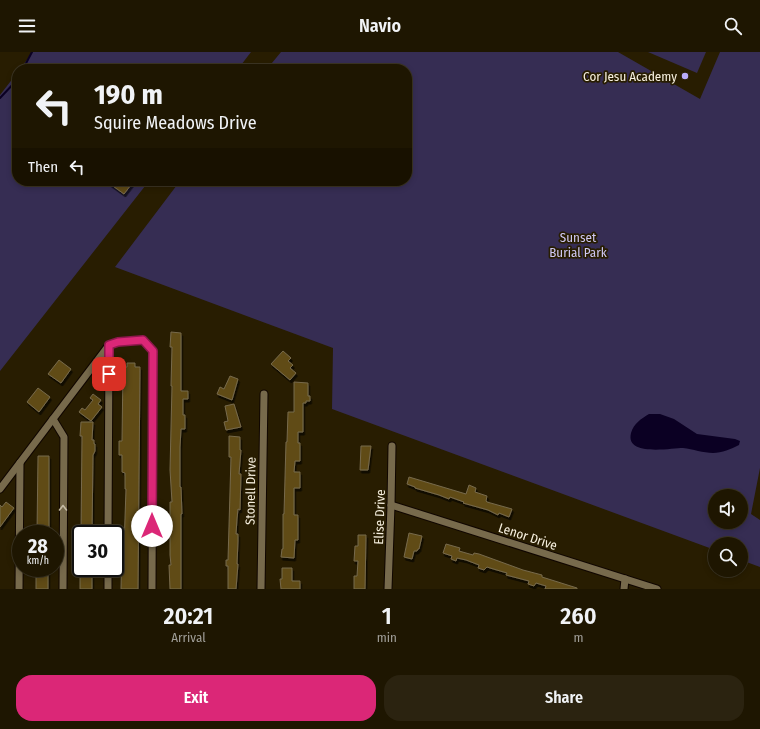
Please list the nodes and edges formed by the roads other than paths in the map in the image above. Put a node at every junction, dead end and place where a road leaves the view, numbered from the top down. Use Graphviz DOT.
graph roads {
  1 [pos="109,345"];
  2 [pos="264,394"];
  3 [pos="53,419"];
  4 [pos="392,446"];
  5 [pos="20,463"];
  6 [pos="0,490"];
  7 [pos="391,505"];
  8 [pos="108,525"];
  9 [pos="108,577"];
  10 [pos="624,579"];
  11 [pos="19,589"];
  12 [pos="63,589"];
  13 [pos="108,589"];
  14 [pos="152,589"];
  15 [pos="261,589"];
  16 [pos="388,589"];
  17 [pos="624,589"];
  18 [pos="656,589"];
  1 -- 3 [label="street"];
  1 -- 8 [label="street"];
  1 -- 14 [label="street"];
  2 -- 15 [label="street, Stonell Drive"];
  3 -- 5 [label="street"];
  12 -- 3 [label="street, one-way"];
  4 -- 7 [label="street, Elise Drive"];
  5 -- 6 [label="street"];
  5 -- 11 [label="street"];
  7 -- 10 [label="street, Lenor Drive"];
  7 -- 16 [label="street, Elise Drive"];
  9 -- 13 [label="street"];
  10 -- 17 [label="street"];
  10 -- 18 [label="street, Lenor Drive"];
}
